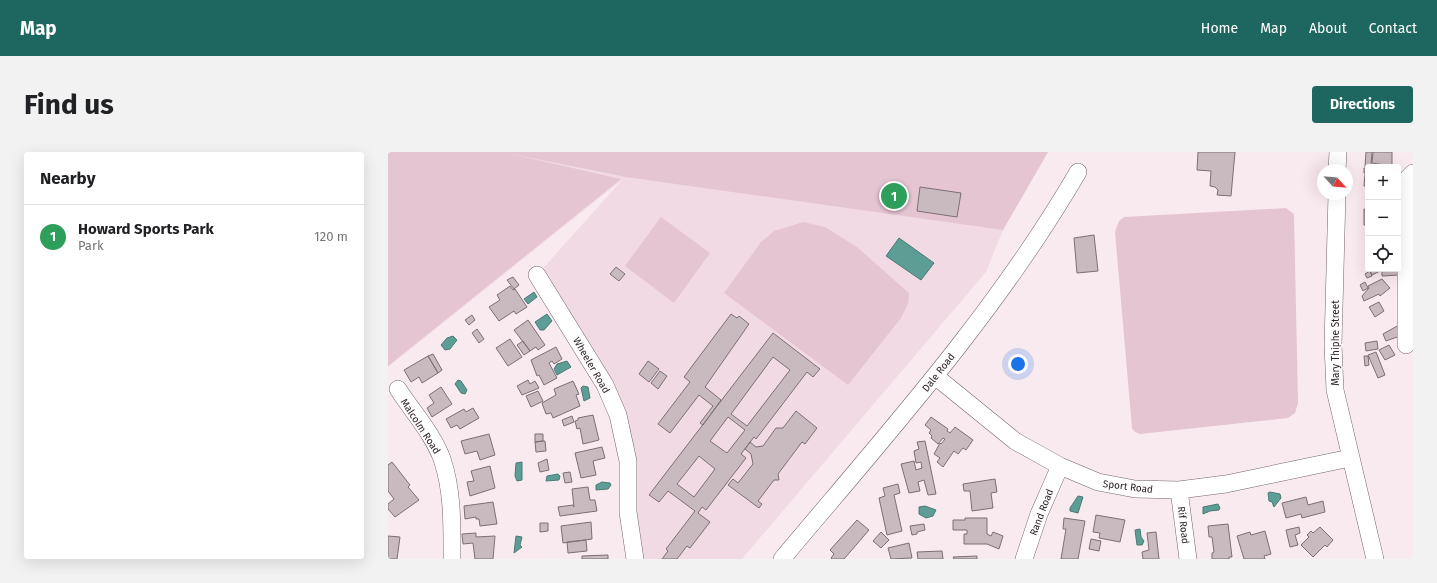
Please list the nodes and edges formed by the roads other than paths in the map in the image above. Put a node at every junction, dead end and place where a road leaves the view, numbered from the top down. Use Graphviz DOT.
graph roads {
  1 [pos="1338,152"];
  2 [pos="1338,164"];
  3 [pos="1078,172"];
  4 [pos="1413,173"];
  5 [pos="1337,200"];
  6 [pos="1409,253"];
  7 [pos="537,275"];
  8 [pos="1406,345"];
  9 [pos="935,376"];
  10 [pos="398,389"];
  11 [pos="1350,458"];
  12 [pos="1060,466"];
  13 [pos="1179,490"];
  14 [pos="452,559"];
  15 [pos="635,559"];
  16 [pos="782,559"];
  17 [pos="1024,559"];
  18 [pos="1188,559"];
  19 [pos="1375,559"];
  1 -- 2 [label="street"];
  3 -- 9 [label="street, Dale Road"];
  4 -- 6 [label="street"];
  5 -- 11 [label="street, Mary Thiphe Street"];
  6 -- 8 [label="street"];
  7 -- 15 [label="street, Wheeler Road"];
  9 -- 12 [label="street, Sport Road"];
  9 -- 16 [label="street, Dale Road"];
  10 -- 14 [label="street, Malcolm Road"];
  11 -- 13 [label="street, Sport Road"];
  11 -- 19 [label="street, Mary Thiphe Street"];
  12 -- 13 [label="street, Sport Road"];
  12 -- 17 [label="street, Rand Road"];
  13 -- 18 [label="street, Rif Road"];
}
